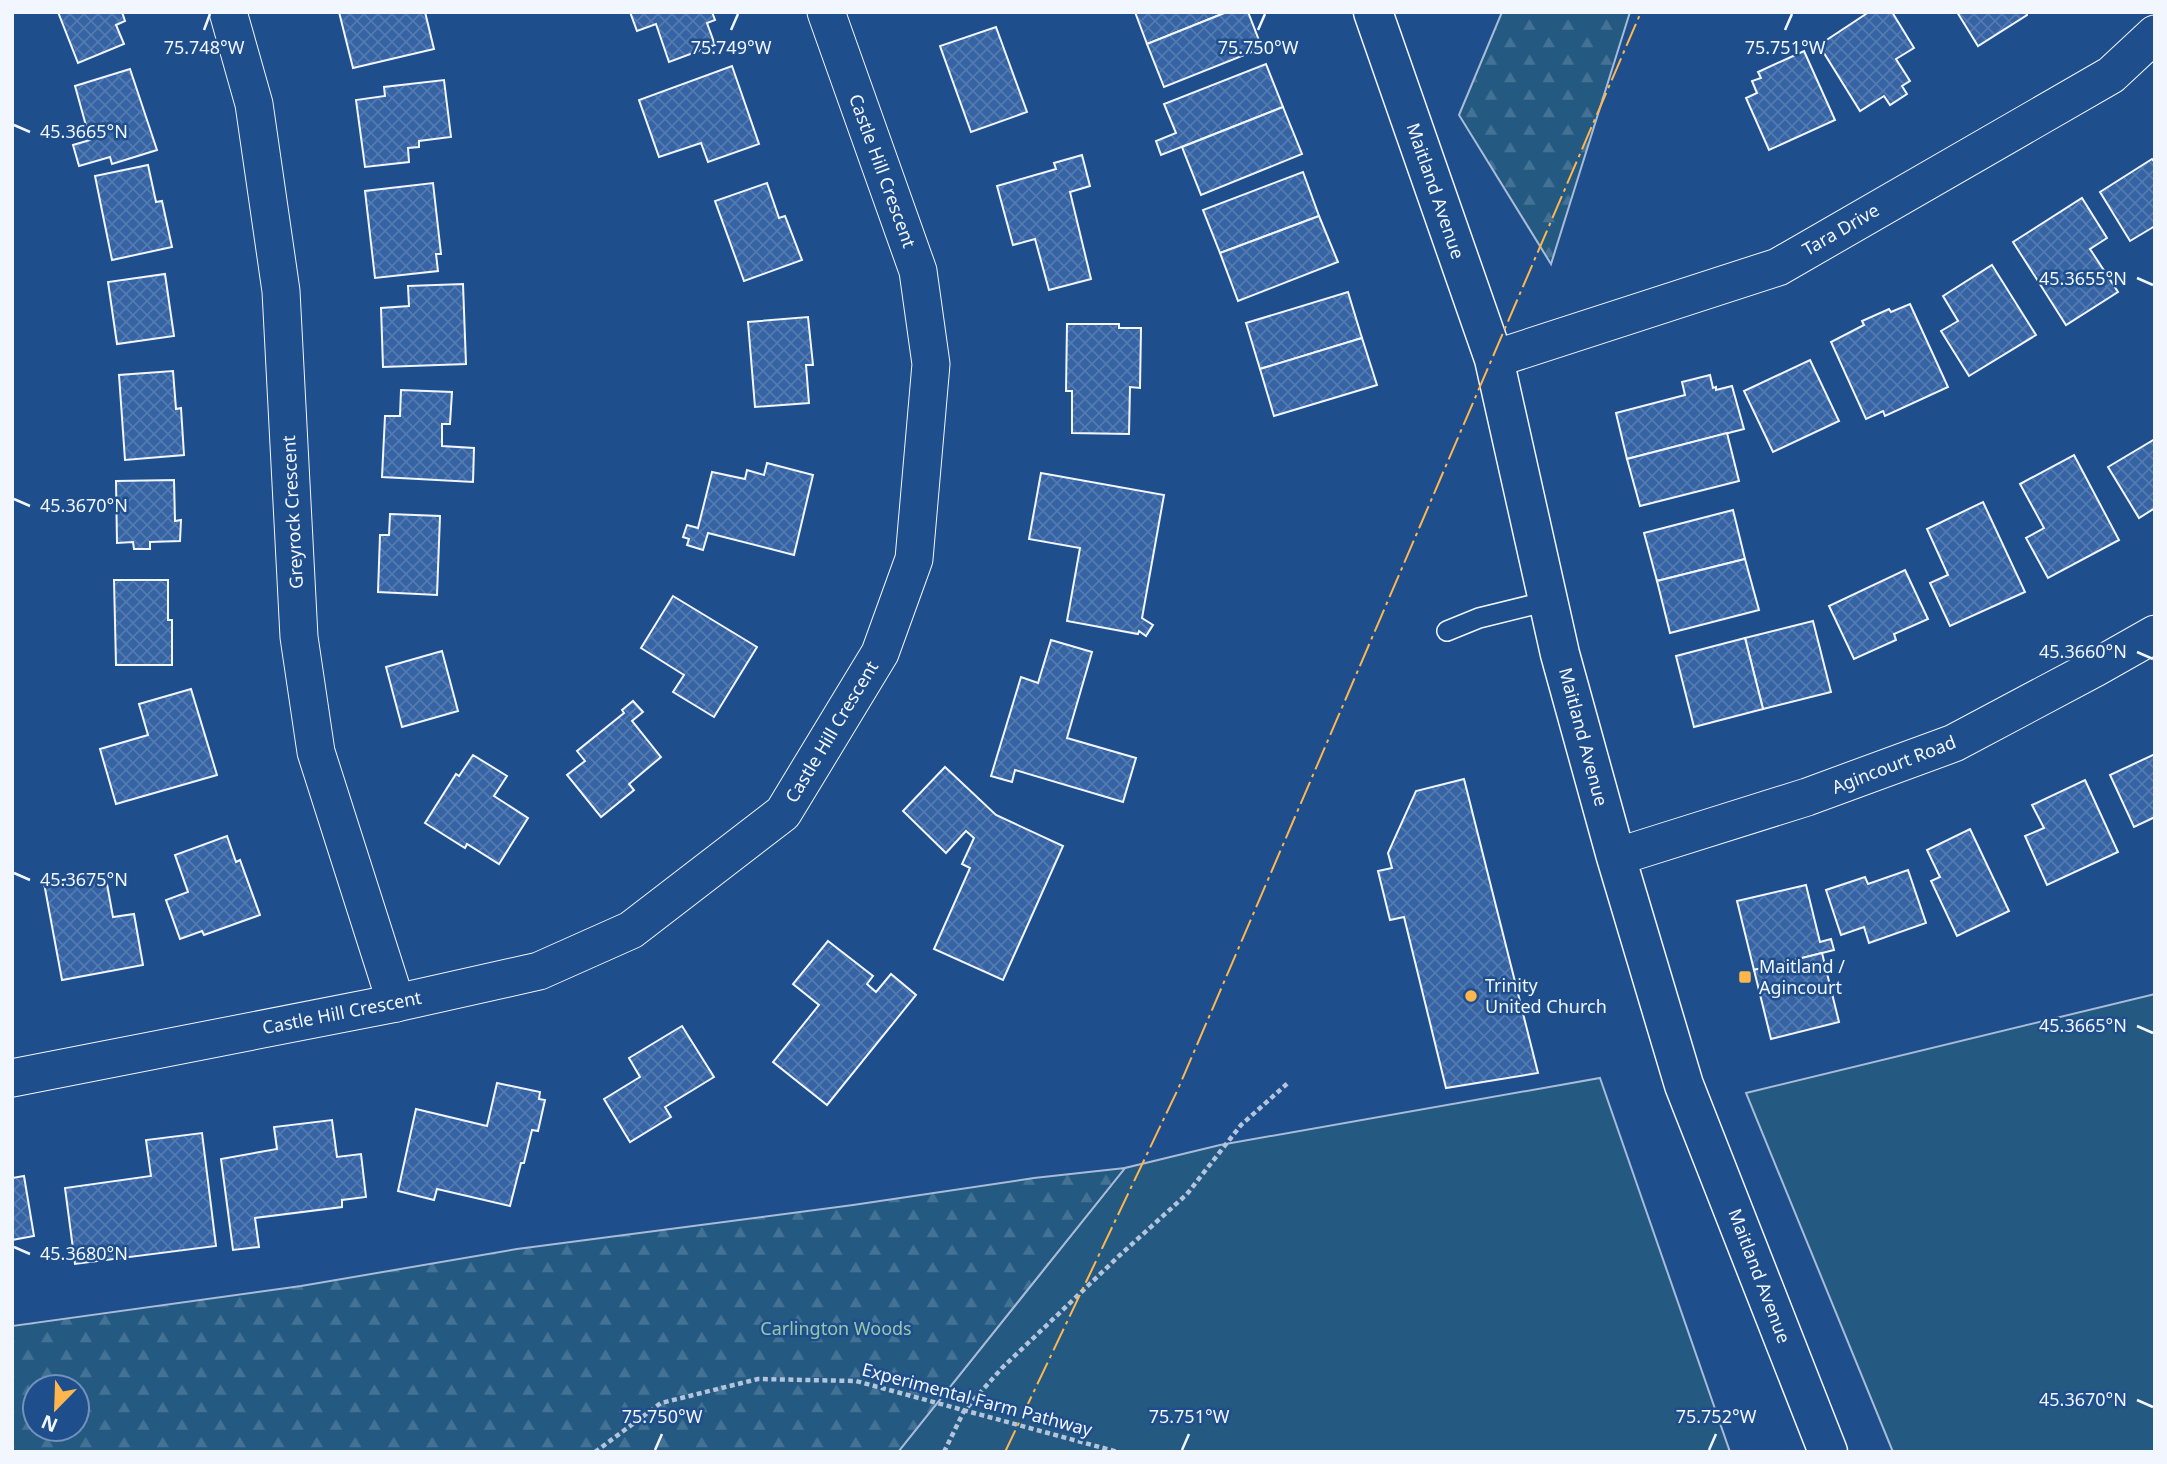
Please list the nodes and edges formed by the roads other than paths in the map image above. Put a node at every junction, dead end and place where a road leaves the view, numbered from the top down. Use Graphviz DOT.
graph roads {
  1 [pos="228,12"];
  2 [pos="826,12"];
  3 [pos="1373,12"];
  4 [pos="2155,34"];
  5 [pos="1494,359"];
  6 [pos="1548,601"];
  7 [pos="1447,631"];
  8 [pos="2155,634"];
  9 [pos="1616,857"];
  10 [pos="396,1003"];
  11 [pos="12,1078"];
  12 [pos="1828,1452"];
  1 -- 10 [label="street, Greyrock Crescent"];
  2 -- 10 [label="street, Castle Hill Crescent"];
  3 -- 5 [label="main road, Maitland Avenue"];
  4 -- 5 [label="street, Tara Drive"];
  5 -- 6 [label="main road, Maitland Avenue"];
  6 -- 7 [label="lane"];
  6 -- 9 [label="main road, Maitland Avenue"];
  8 -- 9 [label="street, Agincourt Road"];
  9 -- 12 [label="main road, Maitland Avenue"];
  10 -- 11 [label="street, Castle Hill Crescent"];
}
